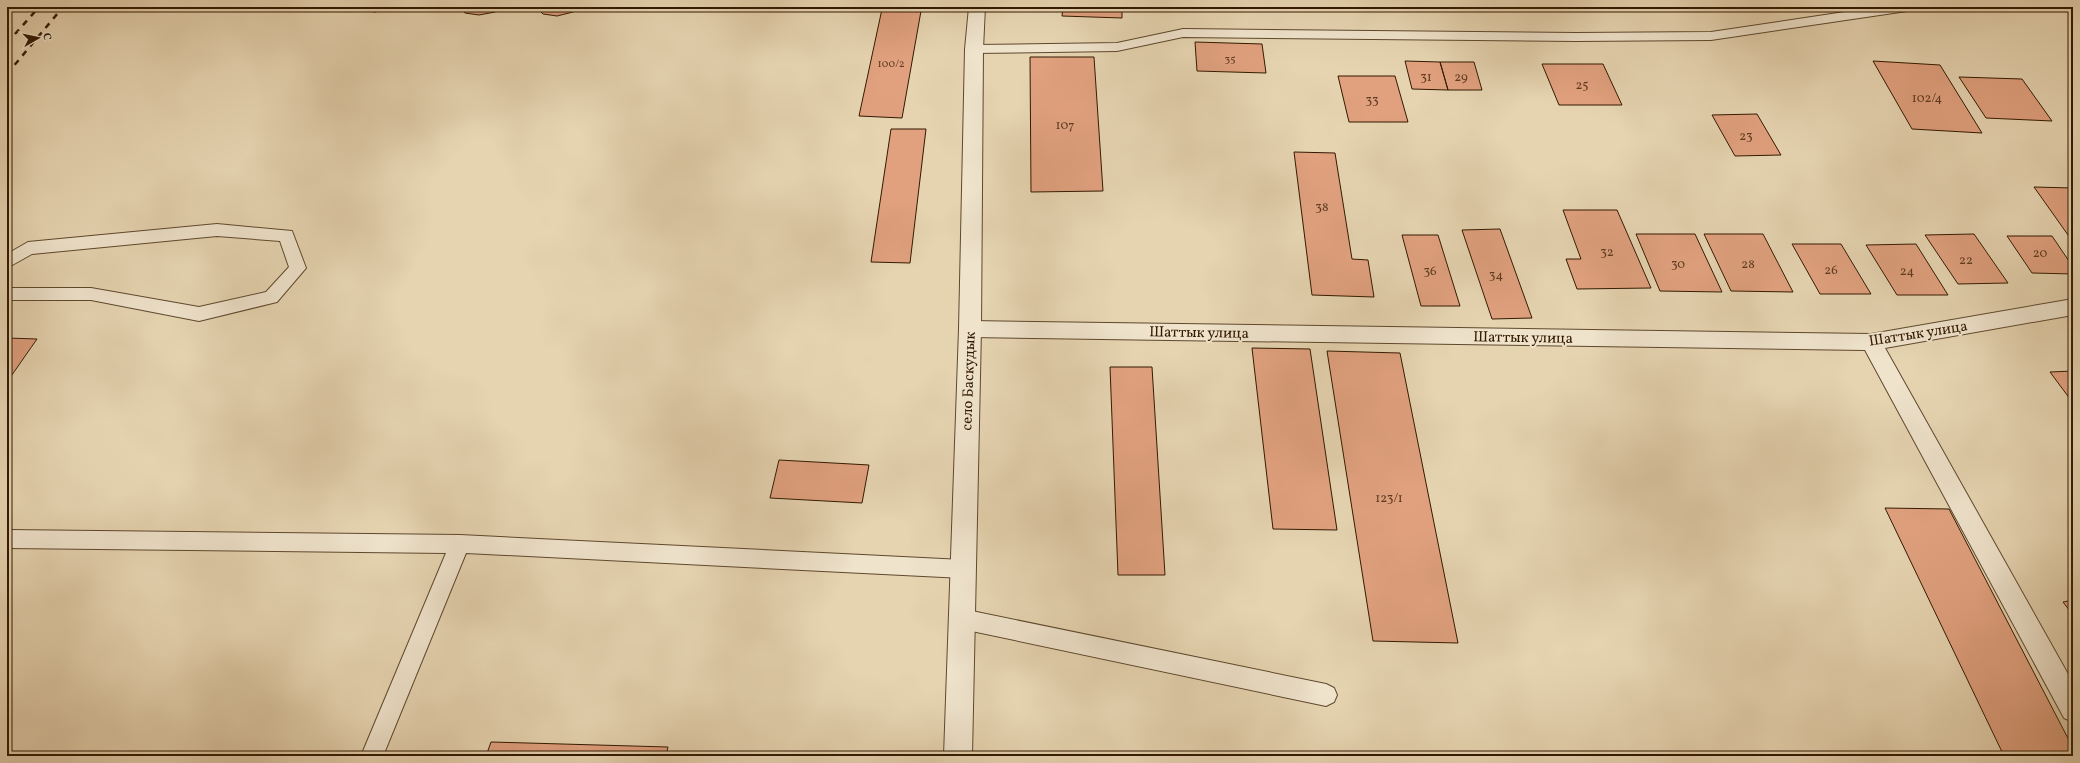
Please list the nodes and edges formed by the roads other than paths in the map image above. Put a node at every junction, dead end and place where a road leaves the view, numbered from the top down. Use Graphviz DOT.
graph roads {
  1 [pos="977,7"];
  2 [pos="1907,7"];
  3 [pos="1827,13"];
  4 [pos="974,49"];
  5 [pos="7,262"];
  6 [pos="7,294"];
  7 [pos="2073,307"];
  8 [pos="970,329"];
  9 [pos="1871,342"];
  10 [pos="7,539"];
  11 [pos="460,544"];
  12 [pos="963,569"];
  13 [pos="962,619"];
  14 [pos="1326,695"];
  15 [pos="2073,709"];
  16 [pos="372,756"];
  17 [pos="958,756"];
  1 -- 4 [label="street, село Баскудык"];
  2 -- 3 [label="lane"];
  3 -- 4 [label="lane"];
  4 -- 8 [label="street, село Баскудык"];
  5 -- 6 [label="lane"];
  7 -- 9 [label="street, Шаттык улица"];
  8 -- 9 [label="street, Шаттык улица"];
  8 -- 12 [label="street, село Баскудык"];
  9 -- 15 [label="street"];
  10 -- 11 [label="lane"];
  11 -- 12 [label="lane"];
  11 -- 16 [label="lane"];
  12 -- 13 [label="street, село Баскудык"];
  13 -- 14 [label="lane"];
  13 -- 17 [label="street, село Баскудык"];
}
